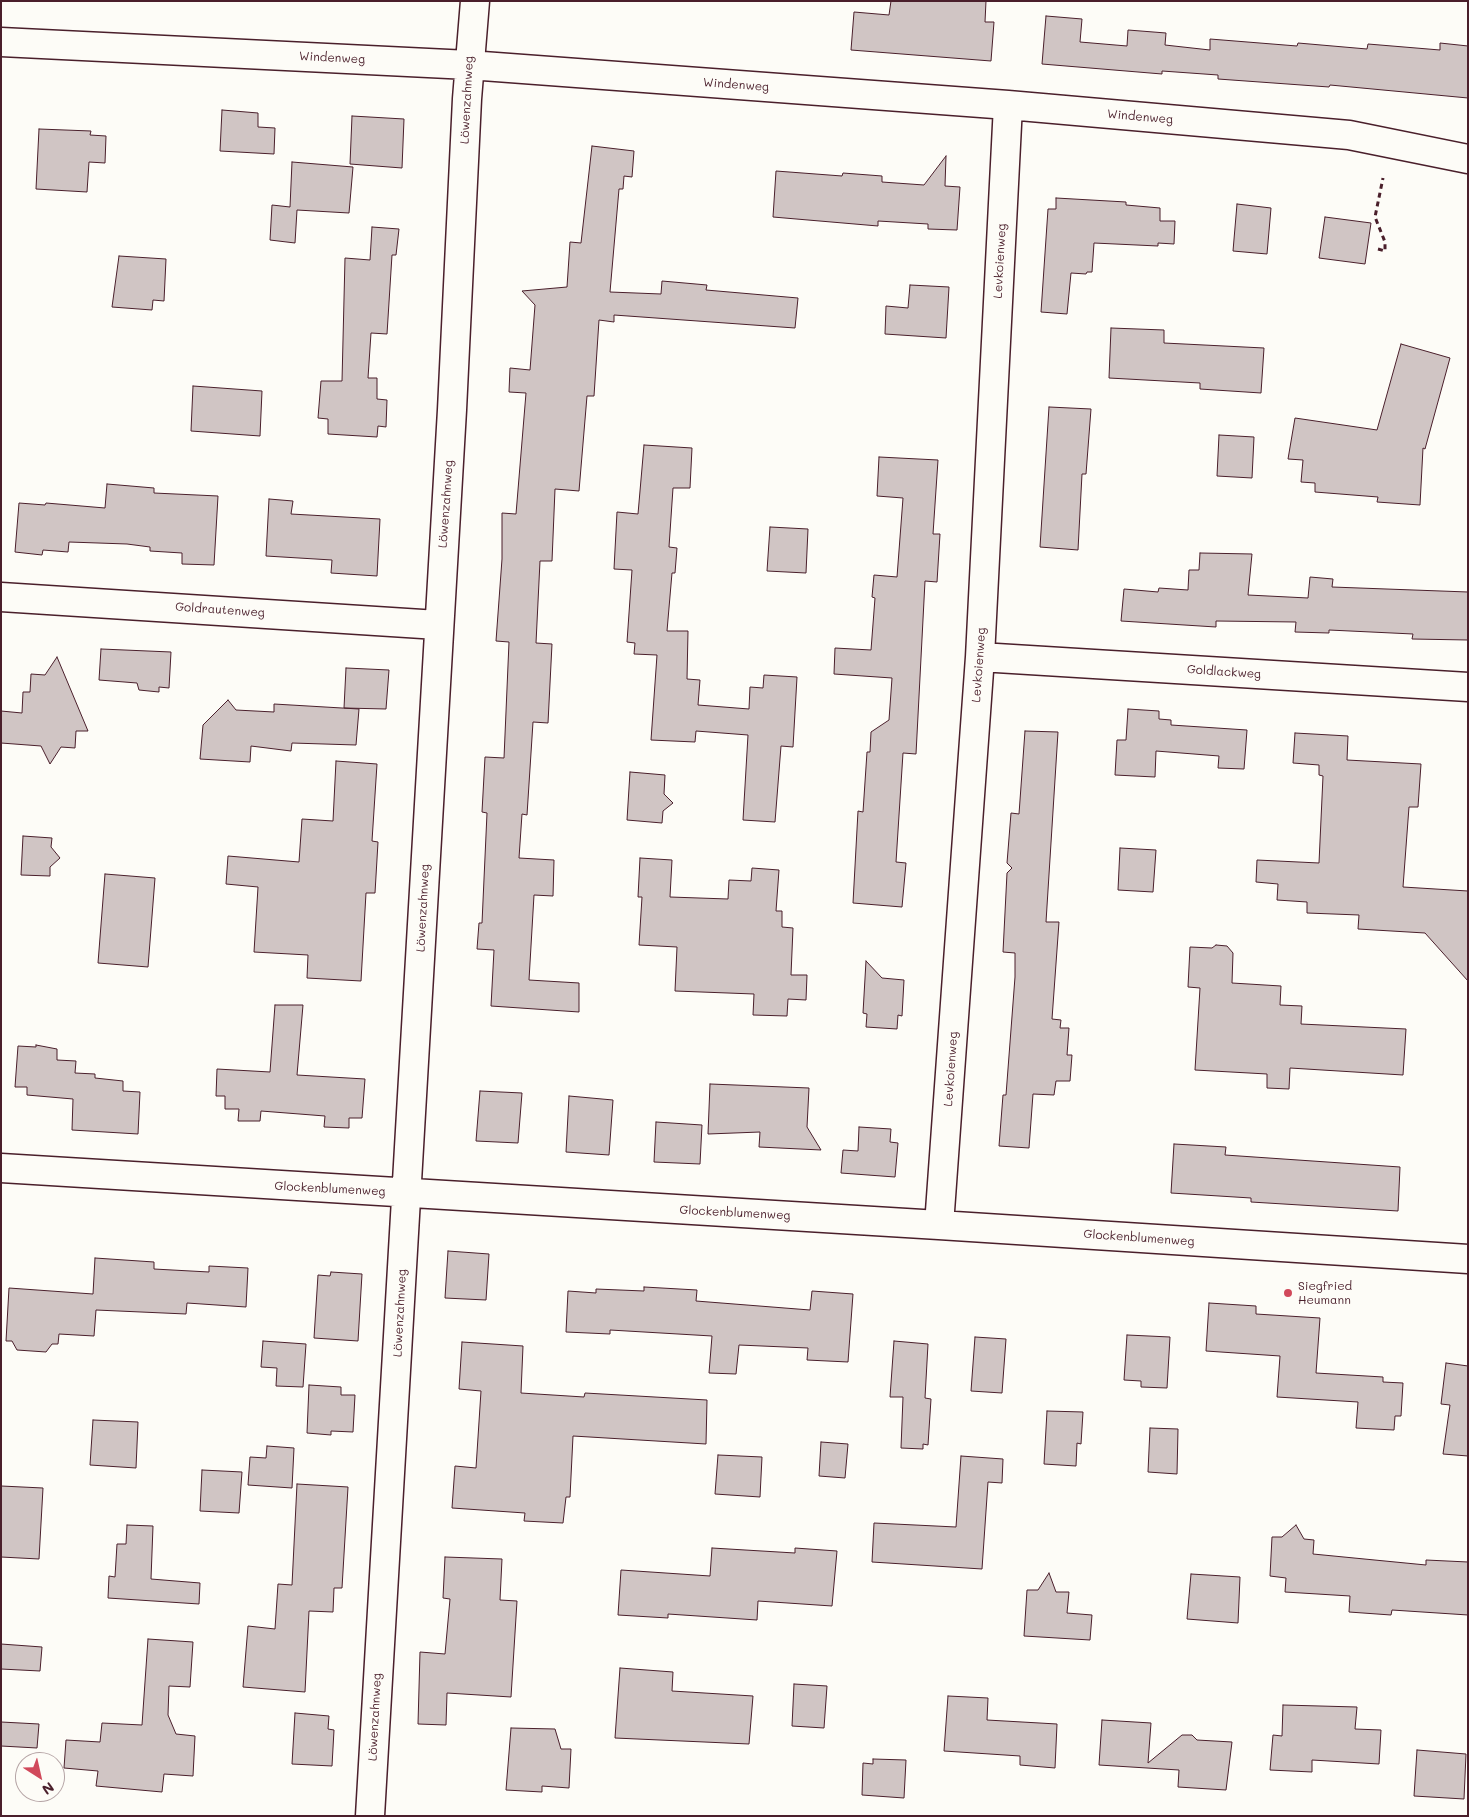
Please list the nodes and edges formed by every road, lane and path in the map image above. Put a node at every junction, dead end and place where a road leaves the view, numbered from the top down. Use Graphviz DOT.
graph roads {
  1 [pos="474,1"];
  2 [pos="1,42"];
  3 [pos="469,65"];
  4 [pos="1008,105"];
  5 [pos="1468,159"];
  6 [pos="1383,178"];
  7 [pos="1378,249"];
  8 [pos="1,597"];
  9 [pos="438,625"];
  10 [pos="980,657"];
  11 [pos="1468,687"];
  12 [pos="1,1168"];
  13 [pos="406,1193"];
  14 [pos="939,1225"];
  15 [pos="1468,1259"];
  16 [pos="370,1816"];
  1 -- 3 [label="street, Löwenzahnweg"];
  2 -- 3 [label="street, Windenweg"];
  3 -- 4 [label="street, Windenweg"];
  3 -- 9 [label="street, Löwenzahnweg"];
  4 -- 5 [label="street, Windenweg"];
  4 -- 10 [label="street, Levkoienweg"];
  6 -- 7 [label="path"];
  8 -- 9 [label="street, Goldrautenweg"];
  9 -- 13 [label="street, Löwenzahnweg"];
  10 -- 11 [label="street, Goldlackweg"];
  10 -- 14 [label="street, Levkoienweg"];
  12 -- 13 [label="street, Glockenblumenweg"];
  13 -- 14 [label="street, Glockenblumenweg"];
  13 -- 16 [label="street, Löwenzahnweg"];
  14 -- 15 [label="street, Glockenblumenweg"];
}
